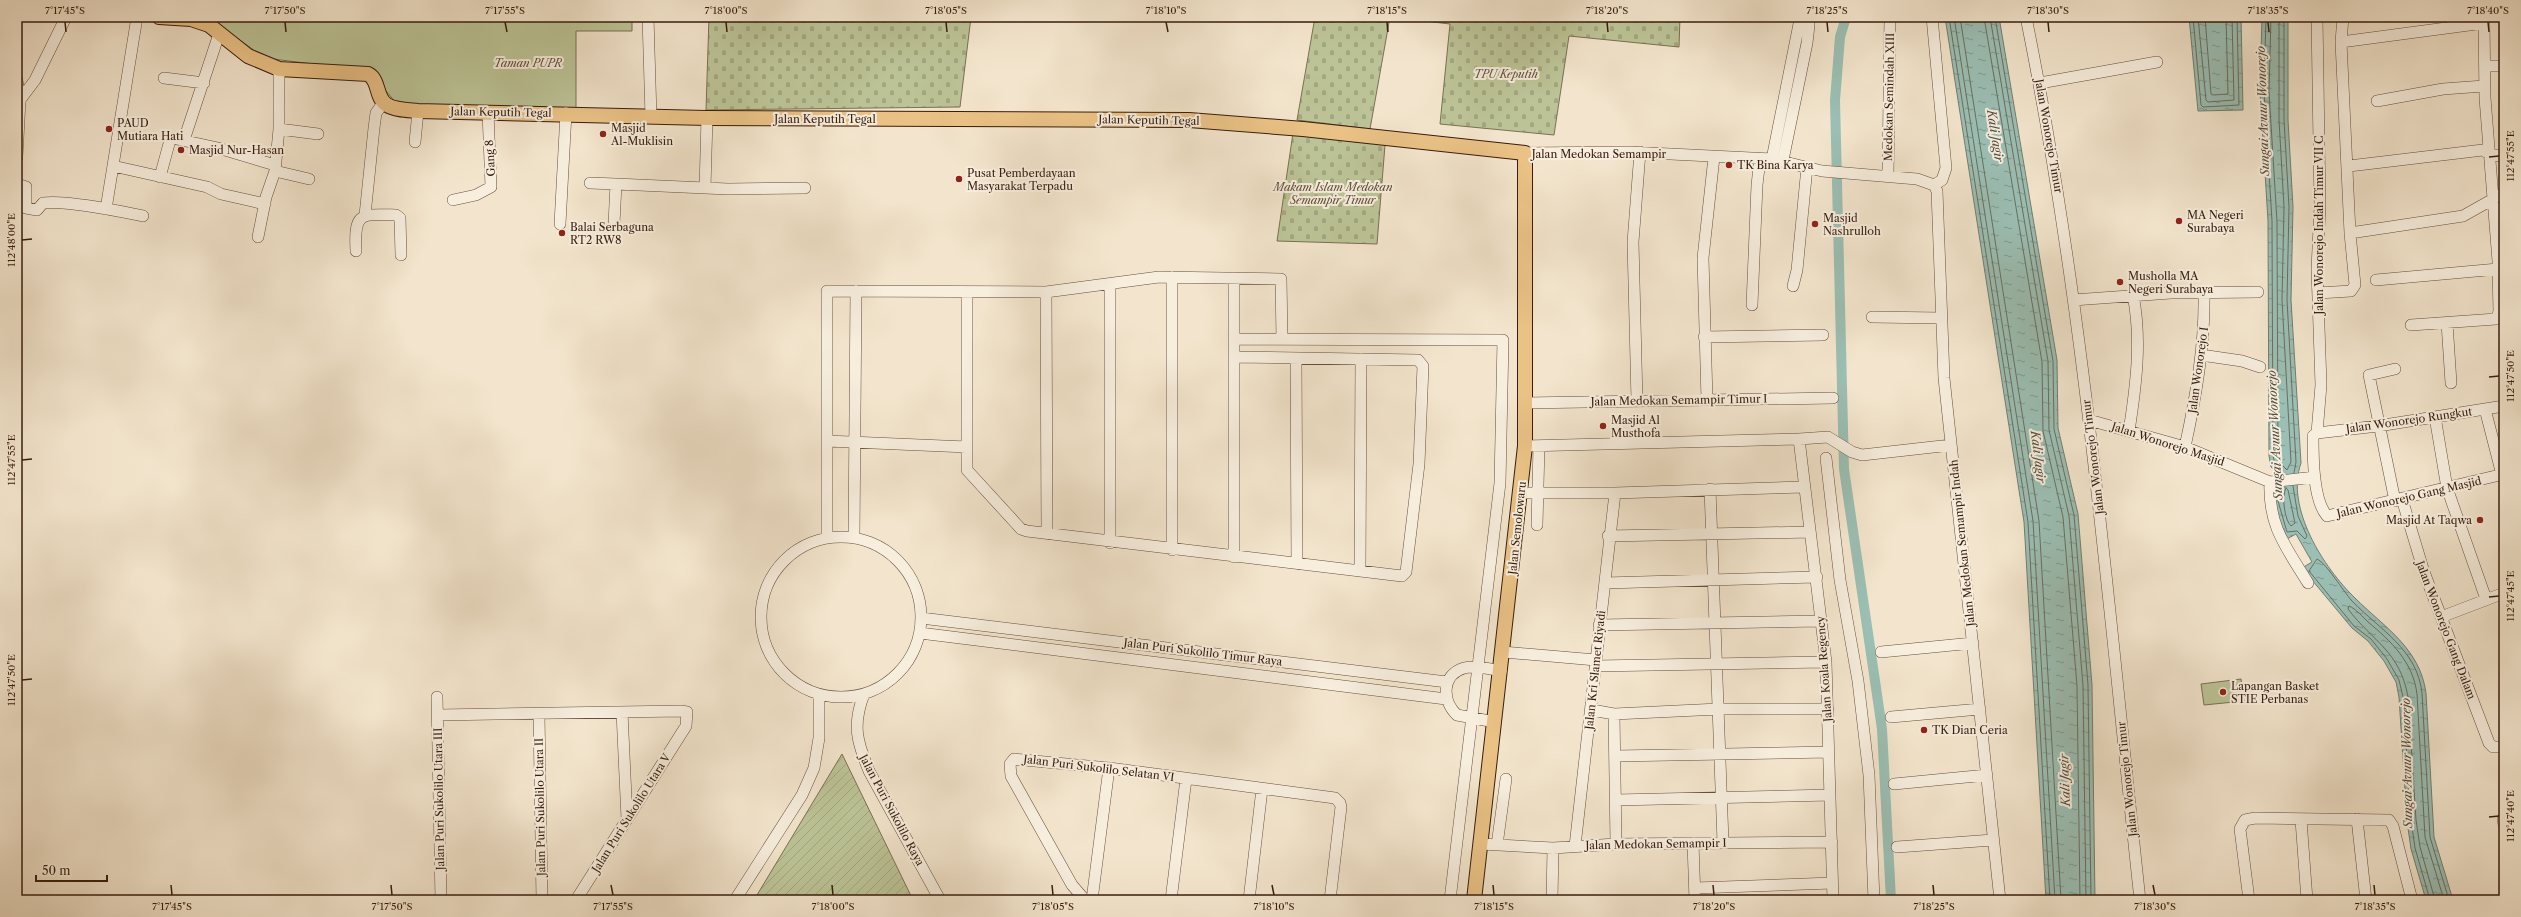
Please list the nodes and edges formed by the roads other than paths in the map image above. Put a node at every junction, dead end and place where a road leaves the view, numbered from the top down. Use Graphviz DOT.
graph roads {
  1 [pos="66,17"];
  2 [pos="137,17"];
  3 [pos="159,17"];
  4 [pos="648,17"];
  5 [pos="1802,17"];
  6 [pos="1806,17"];
  7 [pos="1932,17"];
  8 [pos="2026,17"];
  9 [pos="2317,17"];
  10 [pos="2343,17"];
  11 [pos="191,18"];
  12 [pos="1890,18"];
  13 [pos="2484,20"];
  14 [pos="219,34"];
  15 [pos="2341,42"];
  16 [pos="2157,62"];
  17 [pos="2486,66"];
  18 [pos="2504,66"];
  19 [pos="279,69"];
  20 [pos="164,78"];
  21 [pos="17,80"];
  22 [pos="204,83"];
  23 [pos="2040,83"];
  24 [pos="2484,86"];
  25 [pos="20,100"];
  26 [pos="2377,101"];
  27 [pos="383,103"];
  28 [pos="418,111"];
  29 [pos="488,112"];
  30 [pos="566,113"];
  31 [pos="651,117"];
  32 [pos="707,118"];
  33 [pos="279,129"];
  34 [pos="318,134"];
  35 [pos="184,140"];
  36 [pos="415,142"];
  37 [pos="1640,152"];
  38 [pos="1525,153"];
  39 [pos="2491,155"];
  40 [pos="2504,156"];
  41 [pos="17,157"];
  42 [pos="1714,157"];
  43 [pos="1760,159"];
  44 [pos="1777,159"];
  45 [pos="275,163"];
  46 [pos="112,166"];
  47 [pos="1807,166"];
  48 [pos="2349,166"];
  49 [pos="1888,176"];
  50 [pos="160,177"];
  51 [pos="309,179"];
  52 [pos="590,182"];
  53 [pos="17,184"];
  54 [pos="616,184"];
  55 [pos="1934,185"];
  56 [pos="705,188"];
  57 [pos="805,188"];
  58 [pos="2504,193"];
  59 [pos="453,200"];
  60 [pos="2495,200"];
  61 [pos="265,204"];
  62 [pos="106,209"];
  63 [pos="365,215"];
  64 [pos="144,216"];
  65 [pos="560,224"];
  66 [pos="614,224"];
  67 [pos="2350,232"];
  68 [pos="258,237"];
  69 [pos="356,251"];
  70 [pos="401,255"];
  71 [pos="2500,264"];
  72 [pos="1172,277"];
  73 [pos="1234,278"];
  74 [pos="2376,280"];
  75 [pos="1110,284"];
  76 [pos="1793,286"];
  77 [pos="856,292"];
  78 [pos="967,292"];
  79 [pos="1046,292"];
  80 [pos="2258,292"];
  81 [pos="2204,293"];
  82 [pos="2318,293"];
  83 [pos="2133,295"];
  84 [pos="2073,300"];
  85 [pos="1752,305"];
  86 [pos="1872,317"];
  87 [pos="1940,318"];
  88 [pos="2447,323"];
  89 [pos="2411,325"];
  90 [pos="1823,335"];
  91 [pos="1704,337"];
  92 [pos="1234,339"];
  93 [pos="1282,339"];
  94 [pos="2201,355"];
  95 [pos="1234,357"];
  96 [pos="1296,358"];
  97 [pos="1360,359"];
  98 [pos="2260,367"];
  99 [pos="2395,369"];
  100 [pos="2451,383"];
  101 [pos="1833,398"];
  102 [pos="1707,400"];
  103 [pos="1637,401"];
  104 [pos="1525,403"];
  105 [pos="2504,406"];
  106 [pos="2485,409"];
  107 [pos="2435,417"];
  108 [pos="2090,420"];
  109 [pos="2378,426"];
  110 [pos="2129,431"];
  111 [pos="2316,433"];
  112 [pos="1799,439"];
  113 [pos="827,441"];
  114 [pos="854,442"];
  115 [pos="1951,445"];
  116 [pos="1525,446"];
  117 [pos="1540,446"];
  118 [pos="967,447"];
  119 [pos="2185,447"];
  120 [pos="1826,458"];
  121 [pos="2503,475"];
  122 [pos="2315,477"];
  123 [pos="2273,482"];
  124 [pos="1804,487"];
  125 [pos="2447,488"];
  126 [pos="1710,489"];
  127 [pos="1521,493"];
  128 [pos="1539,493"];
  129 [pos="1614,493"];
  130 [pos="2398,500"];
  131 [pos="1537,525"];
  132 [pos="1810,532"];
  133 [pos="1046,534"];
  134 [pos="1712,534"];
  135 [pos="1608,536"];
  136 [pos="827,537"];
  137 [pos="854,537"];
  138 [pos="1110,542"];
  139 [pos="1172,550"];
  140 [pos="1234,557"];
  141 [pos="1296,564"];
  142 [pos="1360,571"];
  143 [pos="1817,576"];
  144 [pos="1715,578"];
  145 [pos="1605,583"];
  146 [pos="2308,583"];
  147 [pos="2504,592"];
  148 [pos="2486,599"];
  149 [pos="2441,617"];
  150 [pos="921,618"];
  151 [pos="1821,621"];
  152 [pos="1715,623"];
  153 [pos="1599,625"];
  154 [pos="920,633"];
  155 [pos="1973,643"];
  156 [pos="1503,652"];
  157 [pos="1881,652"];
  158 [pos="1207,653"];
  159 [pos="1826,662"];
  160 [pos="1596,663"];
  161 [pos="1716,665"];
  162 [pos="1204,668"];
  163 [pos="1481,668"];
  164 [pos="1498,671"];
  165 [pos="1447,682"];
  166 [pos="864,694"];
  167 [pos="819,695"];
  168 [pos="437,697"];
  169 [pos="1446,699"];
  170 [pos="1828,708"];
  171 [pos="1719,709"];
  172 [pos="1980,709"];
  173 [pos="1592,710"];
  174 [pos="622,712"];
  175 [pos="1614,714"];
  176 [pos="438,715"];
  177 [pos="539,715"];
  178 [pos="1891,718"];
  179 [pos="1475,719"];
  180 [pos="1492,722"];
  181 [pos="2504,747"];
  182 [pos="1829,752"];
  183 [pos="1719,753"];
  184 [pos="1616,756"];
  185 [pos="1109,768"];
  186 [pos="1987,775"];
  187 [pos="1506,778"];
  188 [pos="1186,779"];
  189 [pos="1894,784"];
  190 [pos="1262,789"];
  191 [pos="1830,794"];
  192 [pos="1720,796"];
  193 [pos="1616,800"];
  194 [pos="627,819"];
  195 [pos="2357,819"];
  196 [pos="2301,820"];
  197 [pos="1993,840"];
  198 [pos="1723,842"];
  199 [pos="1832,842"];
  200 [pos="1693,843"];
  201 [pos="1481,844"];
  202 [pos="1616,844"];
  203 [pos="1497,845"];
  204 [pos="1575,846"];
  205 [pos="1897,847"];
  206 [pos="1553,848"];
  207 [pos="1832,883"];
  208 [pos="1695,888"];
  209 [pos="441,900"];
  210 [pos="542,900"];
  211 [pos="576,900"];
  212 [pos="735,900"];
  213 [pos="940,900"];
  214 [pos="1085,900"];
  215 [pos="1092,900"];
  216 [pos="1171,900"];
  217 [pos="1249,900"];
  218 [pos="1330,900"];
  219 [pos="1450,900"];
  220 [pos="1474,900"];
  221 [pos="1552,900"];
  222 [pos="1695,900"];
  223 [pos="1833,900"];
  224 [pos="1874,900"];
  225 [pos="2000,900"];
  226 [pos="2140,900"];
  227 [pos="2249,900"];
  228 [pos="2307,900"];
  229 [pos="2366,900"];
  230 [pos="2412,900"];
  1 -- 25 [label="street"];
  2 -- 46 [label="street"];
  3 -- 11 [label="main road"];
  4 -- 31 [label="street"];
  5 -- 44 [label="street"];
  6 -- 44 [label="street"];
  7 -- 55 [label="street"];
  8 -- 23 [label="street, Jalan Wonorejo Timur"];
  9 -- 82 [label="street, Jalan Wonorejo Indah Timur VII C"];
  10 -- 15 [label="street"];
  11 -- 14 [label="main road"];
  12 -- 49 [label="street, Medokan Semindah XIII"];
  13 -- 15 [label="street"];
  13 -- 17 [label="street"];
  14 -- 19 [label="main road"];
  14 -- 22 [label="street"];
  15 -- 48 [label="street"];
  16 -- 23 [label="street"];
  17 -- 18 [label="street"];
  17 -- 24 [label="street"];
  19 -- 27 [label="main road"];
  19 -- 33 [label="street"];
  20 -- 22 [label="street"];
  21 -- 25 [label="street"];
  22 -- 35 [label="street"];
  23 -- 84 [label="street, Jalan Wonorejo Timur"];
  24 -- 26 [label="street"];
  24 -- 39 [label="street"];
  25 -- 41 [label="street"];
  27 -- 28 [label="main road, Jalan Keputih Tegal"];
  27 -- 63 [label="street"];
  28 -- 29 [label="main road, Jalan Keputih Tegal"];
  28 -- 36 [label="street"];
  29 -- 30 [label="main road, Jalan Keputih Tegal"];
  29 -- 59 [label="street, Gang 8"];
  30 -- 31 [label="main road, Jalan Keputih Tegal"];
  30 -- 65 [label="street"];
  31 -- 32 [label="main road, Jalan Keputih Tegal"];
  32 -- 38 [label="main road, Jalan Keputih Tegal"];
  32 -- 56 [label="street"];
  33 -- 34 [label="street"];
  33 -- 45 [label="street"];
  35 -- 45 [label="street"];
  35 -- 50 [label="street"];
  37 -- 38 [label="street, Jalan Medokan Semampir"];
  37 -- 42 [label="street, Jalan Medokan Semampir"];
  37 -- 103 [label="street"];
  38 -- 104 [label="main road, Jalan Semolowaru"];
  39 -- 40 [label="street"];
  39 -- 48 [label="street"];
  39 -- 60 [label="street"];
  42 -- 43 [label="street, Jalan Medokan Semampir"];
  42 -- 91 [label="street"];
  43 -- 44 [label="street, Jalan Medokan Semampir"];
  43 -- 85 [label="street"];
  44 -- 47 [label="street, Jalan Medokan Semampir"];
  45 -- 51 [label="street"];
  45 -- 61 [label="street"];
  46 -- 50 [label="street"];
  46 -- 62 [label="street"];
  47 -- 49 [label="street, Jalan Medokan Semampir"];
  47 -- 76 [label="street"];
  48 -- 67 [label="street"];
  49 -- 55 [label="street, Jalan Medokan Semampir"];
  50 -- 61 [label="street"];
  52 -- 54 [label="street"];
  53 -- 62 [label="street"];
  54 -- 56 [label="street"];
  54 -- 66 [label="street"];
  55 -- 87 [label="street, Jalan Medokan Semampir Indah"];
  56 -- 57 [label="street"];
  58 -- 60 [label="street"];
  60 -- 67 [label="street"];
  60 -- 71 [label="street"];
  61 -- 68 [label="street"];
  62 -- 64 [label="street"];
  63 -- 69 [label="street"];
  63 -- 70 [label="street"];
  67 -- 82 [label="street"];
  71 -- 74 [label="street"];
  71 -- 88 [label="street"];
  72 -- 73 [label="street"];
  72 -- 75 [label="street"];
  72 -- 139 [label="street"];
  73 -- 92 [label="street"];
  73 -- 93 [label="street"];
  75 -- 79 [label="street"];
  75 -- 138 [label="street"];
  77 -- 78 [label="street"];
  77 -- 113 [label="street"];
  77 -- 114 [label="street"];
  78 -- 79 [label="street"];
  78 -- 118 [label="street"];
  79 -- 133 [label="street"];
  80 -- 81 [label="street"];
  81 -- 83 [label="street"];
  81 -- 94 [label="street, Jalan Wonorejo I"];
  82 -- 111 [label="street, Jalan Wonorejo Indah Timur VII C"];
  83 -- 84 [label="street"];
  83 -- 110 [label="street"];
  84 -- 108 [label="street, Jalan Wonorejo Timur"];
  86 -- 87 [label="street"];
  87 -- 115 [label="street, Jalan Medokan Semampir Indah"];
  88 -- 89 [label="street"];
  88 -- 100 [label="street"];
  90 -- 91 [label="street"];
  91 -- 102 [label="street"];
  92 -- 93 [label="street"];
  92 -- 95 [label="street"];
  93 -- 163 [label="street"];
  94 -- 98 [label="street"];
  94 -- 119 [label="street, Jalan Wonorejo I"];
  95 -- 96 [label="street"];
  95 -- 140 [label="street"];
  96 -- 97 [label="street"];
  96 -- 141 [label="street"];
  97 -- 142 [label="street"];
  97 -- 142 [label="street"];
  99 -- 109 [label="street, Jalan Wonorejo Gang Dalam"];
  101 -- 102 [label="street, Jalan Medokan Semampir Timur I"];
  102 -- 103 [label="street, Jalan Medokan Semampir Timur I"];
  103 -- 104 [label="street, Jalan Medokan Semampir Timur I"];
  104 -- 116 [label="main road, Jalan Semolowaru"];
  105 -- 106 [label="street, Jalan Wonorejo Rungkut"];
  106 -- 107 [label="street, Jalan Wonorejo Rungkut"];
  106 -- 121 [label="street"];
  107 -- 109 [label="street, Jalan Wonorejo Rungkut"];
  107 -- 125 [label="street"];
  108 -- 110 [label="street, Jalan Wonorejo Masjid"];
  108 -- 226 [label="street, Jalan Wonorejo Timur"];
  109 -- 111 [label="street, Jalan Wonorejo Rungkut"];
  109 -- 130 [label="street, Jalan Wonorejo Gang Dalam"];
  110 -- 119 [label="street, Jalan Wonorejo Masjid"];
  111 -- 122 [label="street, Jalan Wonorejo Gang Masjid"];
  112 -- 115 [label="street"];
  112 -- 117 [label="street"];
  112 -- 124 [label="street, Jalan Koala Regency"];
  113 -- 114 [label="street"];
  113 -- 136 [label="street"];
  114 -- 118 [label="street"];
  114 -- 137 [label="street"];
  115 -- 155 [label="street, Jalan Medokan Semampir Indah"];
  116 -- 117 [label="street"];
  116 -- 127 [label="main road, Jalan Semolowaru"];
  117 -- 128 [label="street"];
  118 -- 133 [label="street"];
  119 -- 123 [label="street, Jalan Wonorejo Masjid"];
  120 -- 224 [label="street"];
  121 -- 125 [label="street, Jalan Wonorejo Gang Masjid"];
  122 -- 123 [label="street"];
  122 -- 130 [label="street, Jalan Wonorejo Gang Masjid"];
  123 -- 146 [label="street"];
  124 -- 126 [label="street"];
  124 -- 132 [label="street, Jalan Koala Regency"];
  125 -- 130 [label="street, Jalan Wonorejo Gang Masjid"];
  125 -- 148 [label="street"];
  126 -- 129 [label="street"];
  126 -- 134 [label="street"];
  127 -- 128 [label="street"];
  127 -- 156 [label="main road, Jalan Semolowaru"];
  128 -- 129 [label="street"];
  128 -- 131 [label="street"];
  129 -- 135 [label="street, Jalan Kri Slamet Riyadi"];
  130 -- 149 [label="street, Jalan Wonorejo Gang Dalam"];
  132 -- 134 [label="street"];
  132 -- 143 [label="street, Jalan Koala Regency"];
  133 -- 138 [label="street"];
  134 -- 135 [label="street"];
  134 -- 144 [label="street"];
  135 -- 145 [label="street, Jalan Kri Slamet Riyadi"];
  136 -- 137 [label="street"];
  136 -- 167 [label="street"];
  137 -- 150 [label="street"];
  138 -- 139 [label="street"];
  139 -- 140 [label="street"];
  140 -- 141 [label="street"];
  141 -- 142 [label="street"];
  143 -- 144 [label="street"];
  143 -- 151 [label="street, Jalan Koala Regency"];
  144 -- 145 [label="street"];
  144 -- 152 [label="street"];
  145 -- 153 [label="street, Jalan Kri Slamet Riyadi"];
  147 -- 148 [label="street"];
  148 -- 149 [label="street"];
  149 -- 181 [label="street, Jalan Wonorejo Gang Dalam"];
  150 -- 154 [label="street"];
  150 -- 158 [label="street, Jalan Puri Sukolilo Timur Raya"];
  151 -- 152 [label="street"];
  151 -- 159 [label="street, Jalan Koala Regency"];
  152 -- 153 [label="street"];
  152 -- 161 [label="street"];
  153 -- 160 [label="street, Jalan Kri Slamet Riyadi"];
  154 -- 162 [label="street, Jalan Puri Sukolilo Timur Raya"];
  154 -- 166 [label="street"];
  155 -- 157 [label="street"];
  155 -- 172 [label="street, Jalan Medokan Semampir Indah"];
  156 -- 160 [label="street"];
  156 -- 164 [label="main road, Jalan Semolowaru"];
  158 -- 162 [label="street"];
  158 -- 165 [label="street, Jalan Puri Sukolilo Timur Raya"];
  159 -- 161 [label="street"];
  159 -- 170 [label="street, Jalan Koala Regency"];
  160 -- 161 [label="street"];
  160 -- 173 [label="street, Jalan Kri Slamet Riyadi"];
  161 -- 171 [label="street"];
  162 -- 169 [label="street, Jalan Puri Sukolilo Timur Raya"];
  163 -- 164 [label="street"];
  163 -- 165 [label="street"];
  163 -- 179 [label="street"];
  164 -- 180 [label="main road, Jalan Semolowaru"];
  165 -- 169 [label="street"];
  166 -- 167 [label="street"];
  166 -- 213 [label="street, Jalan Puri Sukolilo Raya"];
  167 -- 212 [label="street"];
  168 -- 176 [label="street, Jalan Puri Sukolilo Utara III"];
  169 -- 179 [label="street"];
  170 -- 171 [label="street"];
  170 -- 182 [label="street, Jalan Koala Regency"];
  171 -- 175 [label="street"];
  171 -- 183 [label="street"];
  172 -- 178 [label="street"];
  172 -- 186 [label="street, Jalan Medokan Semampir Indah"];
  173 -- 175 [label="street"];
  173 -- 204 [label="street, Jalan Kri Slamet Riyadi"];
  174 -- 177 [label="street"];
  174 -- 194 [label="street"];
  174 -- 194 [label="street, Jalan Puri Sukolilo Utara V"];
  175 -- 184 [label="street"];
  176 -- 177 [label="street"];
  176 -- 209 [label="street, Jalan Puri Sukolilo Utara III"];
  177 -- 210 [label="street, Jalan Puri Sukolilo Utara II"];
  179 -- 180 [label="street"];
  179 -- 219 [label="street"];
  180 -- 201 [label="main road, Jalan Semolowaru"];
  182 -- 183 [label="street"];
  182 -- 191 [label="street, Jalan Koala Regency"];
  183 -- 184 [label="street"];
  183 -- 192 [label="street"];
  184 -- 193 [label="street"];
  185 -- 188 [label="street, Jalan Puri Sukolilo Selatan VI"];
  185 -- 214 [label="street, Jalan Puri Sukolilo Selatan VI"];
  185 -- 215 [label="street"];
  186 -- 189 [label="street"];
  186 -- 197 [label="street, Jalan Medokan Semampir Indah"];
  187 -- 203 [label="street"];
  188 -- 190 [label="street, Jalan Puri Sukolilo Selatan VI"];
  188 -- 216 [label="street"];
  190 -- 217 [label="street"];
  190 -- 218 [label="street, Jalan Puri Sukolilo Selatan VI"];
  191 -- 192 [label="street"];
  191 -- 199 [label="street, Jalan Koala Regency"];
  192 -- 193 [label="street"];
  192 -- 198 [label="street"];
  193 -- 202 [label="street"];
  194 -- 211 [label="street, Jalan Puri Sukolilo Utara V"];
  195 -- 196 [label="street"];
  195 -- 229 [label="street"];
  195 -- 230 [label="street"];
  196 -- 227 [label="street"];
  196 -- 228 [label="street"];
  197 -- 205 [label="street"];
  197 -- 225 [label="street, Jalan Medokan Semampir Indah"];
  198 -- 199 [label="street, Jalan Medokan Semampir I"];
  198 -- 200 [label="street, Jalan Medokan Semampir I"];
  199 -- 207 [label="street, Jalan Koala Regency"];
  200 -- 202 [label="street, Jalan Medokan Semampir I"];
  200 -- 208 [label="street"];
  201 -- 203 [label="street, Jalan Medokan Semampir I"];
  201 -- 220 [label="main road, Jalan Semolowaru"];
  202 -- 204 [label="street, Jalan Medokan Semampir I"];
  203 -- 206 [label="street, Jalan Medokan Semampir I"];
  204 -- 206 [label="street, Jalan Medokan Semampir I"];
  206 -- 221 [label="street"];
  207 -- 208 [label="street"];
  207 -- 223 [label="street, Jalan Koala Regency"];
  208 -- 222 [label="street"];
}
